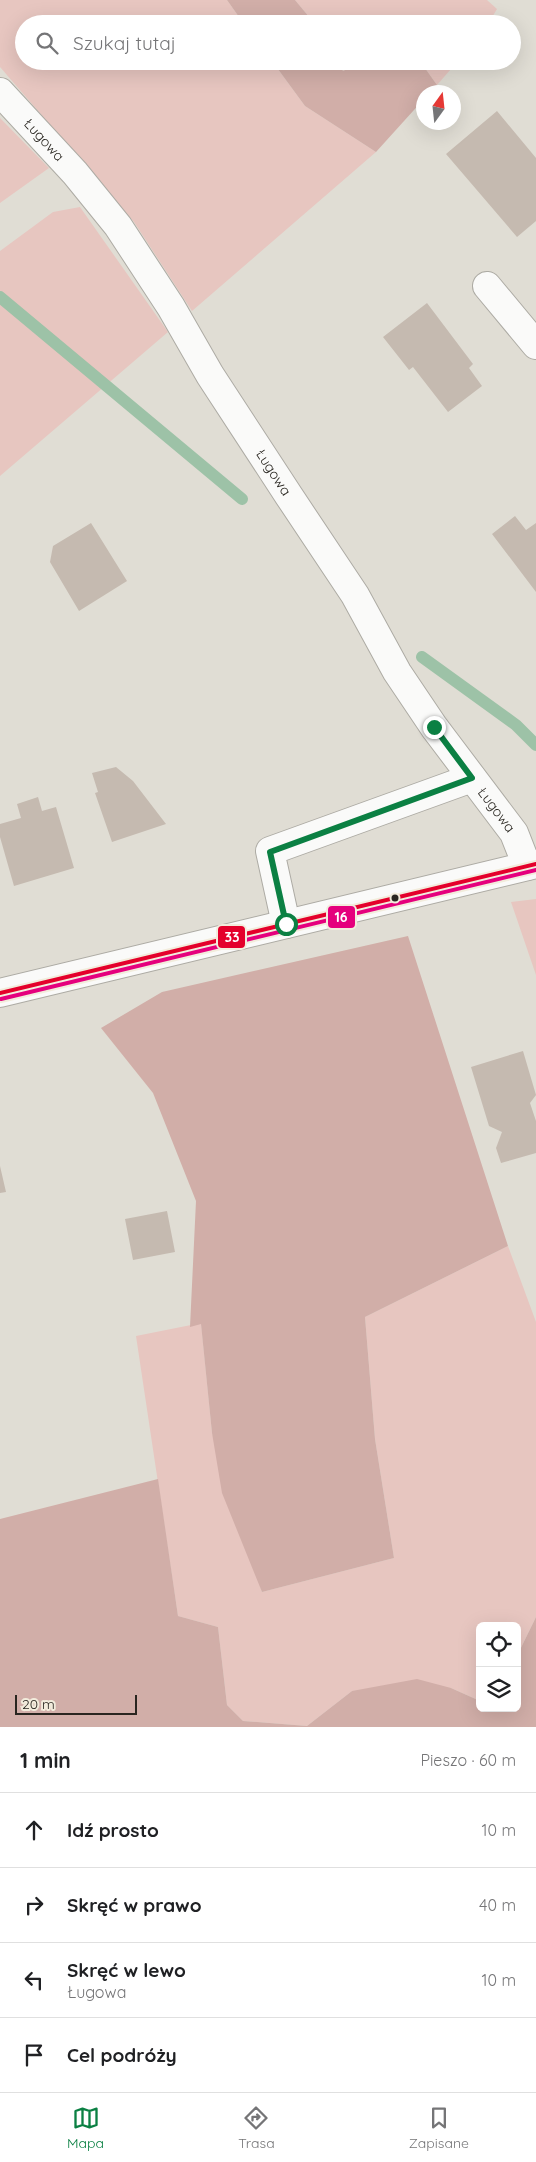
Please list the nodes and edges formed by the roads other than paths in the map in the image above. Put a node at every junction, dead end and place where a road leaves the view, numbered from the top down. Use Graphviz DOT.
graph roads {
  1 [pos="0,92"];
  2 [pos="487,286"];
  3 [pos="536,344"];
  4 [pos="472,778"];
  5 [pos="532,865"];
  6 [pos="286,924"];
  7 [pos="0,993"];
  1 -- 4 [label="street, Ługowa"];
  2 -- 3 [label="street"];
  4 -- 5 [label="street, Ługowa"];
  4 -- 6 [label="street"];
  5 -- 6 [label="street"];
  6 -- 7 [label="street"];
}
